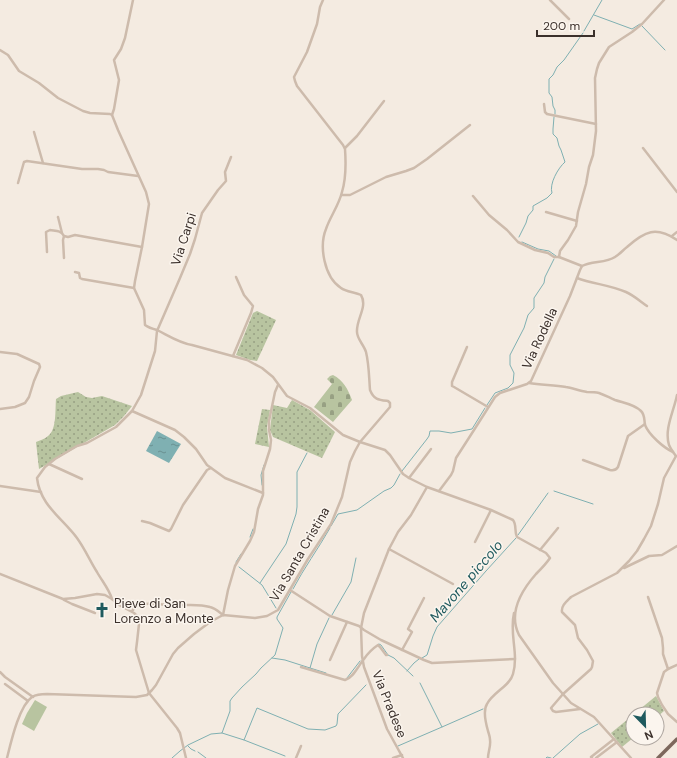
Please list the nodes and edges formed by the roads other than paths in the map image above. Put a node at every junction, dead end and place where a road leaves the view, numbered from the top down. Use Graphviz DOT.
graph roads {
  1 [pos="133,0"];
  2 [pos="322,0"];
  3 [pos="550,0"];
  4 [pos="664,0"];
  5 [pos="569,19"];
  6 [pos="0,50"];
  7 [pos="384,101"];
  8 [pos="544,104"];
  9 [pos="112,115"];
  10 [pos="596,124"];
  11 [pos="470,125"];
  12 [pos="34,132"];
  13 [pos="344,148"];
  14 [pos="643,148"];
  15 [pos="231,158"];
  16 [pos="43,163"];
  17 [pos="138,176"];
  18 [pos="18,183"];
  19 [pos="677,192"];
  20 [pos="341,195"];
  21 [pos="473,196"];
  22 [pos="546,212"];
  23 [pos="58,217"];
  24 [pos="577,221"];
  25 [pos="677,232"];
  26 [pos="63,235"];
  27 [pos="672,236"];
  28 [pos="677,240"];
  29 [pos="142,247"];
  30 [pos="47,252"];
  31 [pos="559,257"];
  32 [pos="64,258"];
  33 [pos="582,266"];
  34 [pos="75,272"];
  35 [pos="236,277"];
  36 [pos="577,278"];
  37 [pos="134,288"];
  38 [pos="647,306"];
  39 [pos="157,331"];
  40 [pos="468,347"];
  41 [pos="0,352"];
  42 [pos="233,356"];
  43 [pos="529,383"];
  44 [pos="278,385"];
  45 [pos="677,395"];
  46 [pos="0,408"];
  47 [pos="488,408"];
  48 [pos="132,411"];
  49 [pos="645,424"];
  50 [pos="360,442"];
  51 [pos="431,449"];
  52 [pos="673,452"];
  53 [pos="677,456"];
  54 [pos="583,460"];
  55 [pos="49,464"];
  56 [pos="211,468"];
  57 [pos="409,478"];
  58 [pos="82,479"];
  59 [pos="0,486"];
  60 [pos="427,488"];
  61 [pos="439,491"];
  62 [pos="41,492"];
  63 [pos="263,493"];
  64 [pos="491,510"];
  65 [pos="142,521"];
  66 [pos="558,528"];
  67 [pos="475,542"];
  68 [pos="677,546"];
  69 [pos="389,549"];
  70 [pos="540,550"];
  71 [pos="620,571"];
  72 [pos="0,574"];
  73 [pos="453,584"];
  74 [pos="290,590"];
  75 [pos="648,597"];
  76 [pos="424,598"];
  77 [pos="63,599"];
  78 [pos="112,599"];
  79 [pos="132,611"];
  80 [pos="515,611"];
  81 [pos="95,613"];
  82 [pos="223,615"];
  83 [pos="347,622"];
  84 [pos="361,628"];
  85 [pos="402,650"];
  86 [pos="387,655"];
  87 [pos="330,660"];
  88 [pos="362,660"];
  89 [pos="515,660"];
  90 [pos="677,665"];
  91 [pos="301,667"];
  92 [pos="668,668"];
  93 [pos="0,672"];
  94 [pos="5,684"];
  95 [pos="150,693"];
  96 [pos="563,694"];
  97 [pos="33,697"];
  98 [pos="28,701"];
  99 [pos="580,709"];
  100 [pos="677,722"];
  101 [pos="614,739"];
  102 [pos="677,739"];
  103 [pos="617,742"];
  104 [pos="301,746"];
  105 [pos="402,757"];
  106 [pos="7,758"];
  107 [pos="186,758"];
  108 [pos="296,758"];
  109 [pos="393,758"];
  110 [pos="488,758"];
  111 [pos="592,758"];
  112 [pos="596,758"];
  113 [pos="631,758"];
  114 [pos="658,758"];
  1 -- 9 [label="street"];
  2 -- 13 [label="street"];
  3 -- 5 [label="street"];
  4 -- 10 [label="street"];
  6 -- 9 [label="street"];
  7 -- 13 [label="street"];
  8 -- 10 [label="street"];
  9 -- 17 [label="street"];
  10 -- 24 [label="street"];
  11 -- 20 [label="street"];
  12 -- 16 [label="street"];
  13 -- 20 [label="street, Via Santa Cristina"];
  14 -- 19 [label="street"];
  15 -- 39 [label="street, Via Carpi"];
  16 -- 17 [label="street"];
  16 -- 18 [label="street"];
  17 -- 29 [label="street"];
  20 -- 50 [label="street, Via Santa Cristina"];
  21 -- 31 [label="street"];
  22 -- 24 [label="street"];
  23 -- 26 [label="street"];
  24 -- 31 [label="street"];
  25 -- 27 [label="street"];
  26 -- 29 [label="street"];
  26 -- 30 [label="street"];
  26 -- 32 [label="street"];
  27 -- 28 [label="street"];
  27 -- 33 [label="street"];
  29 -- 37 [label="street"];
  31 -- 33 [label="street"];
  33 -- 36 [label="street, Via Rodella"];
  34 -- 37 [label="street"];
  35 -- 42 [label="street"];
  36 -- 38 [label="street"];
  36 -- 43 [label="street, Via Rodella"];
  37 -- 39 [label="street"];
  39 -- 42 [label="street"];
  39 -- 48 [label="street, Via Carpi"];
  40 -- 47 [label="street"];
  41 -- 46 [label="street"];
  42 -- 44 [label="street"];
  43 -- 47 [label="street, Via Rodella"];
  43 -- 49 [label="street"];
  44 -- 50 [label="street"];
  44 -- 63 [label="street"];
  45 -- 52 [label="street"];
  47 -- 61 [label="street, Via Rodella"];
  48 -- 55 [label="street, Via Carpi"];
  48 -- 56 [label="street"];
  49 -- 52 [label="street"];
  49 -- 54 [label="street"];
  50 -- 57 [label="street"];
  50 -- 74 [label="street, Via Santa Cristina"];
  51 -- 57 [label="street"];
  52 -- 53 [label="street"];
  53 -- 71 [label="street"];
  55 -- 58 [label="street"];
  55 -- 62 [label="street, Via Carpi"];
  56 -- 63 [label="street"];
  56 -- 65 [label="street"];
  57 -- 60 [label="street"];
  59 -- 62 [label="street"];
  60 -- 61 [label="street"];
  60 -- 69 [label="street, Via Pradese"];
  61 -- 64 [label="street"];
  62 -- 78 [label="street"];
  63 -- 82 [label="street"];
  64 -- 67 [label="street"];
  64 -- 70 [label="street"];
  66 -- 70 [label="street"];
  68 -- 71 [label="street"];
  69 -- 73 [label="street"];
  69 -- 84 [label="street, Via Pradese"];
  70 -- 80 [label="street"];
  71 -- 96 [label="street"];
  72 -- 77 [label="street"];
  74 -- 82 [label="street, Via Santa Cristina"];
  74 -- 83 [label="street"];
  75 -- 92 [label="street"];
  76 -- 85 [label="street"];
  77 -- 78 [label="street"];
  77 -- 81 [label="street"];
  78 -- 79 [label="street"];
  79 -- 82 [label="street, Via Santa Cristina"];
  79 -- 95 [label="street"];
  80 -- 89 [label="street"];
  80 -- 96 [label="street"];
  82 -- 95 [label="street"];
  83 -- 84 [label="street"];
  83 -- 87 [label="street"];
  84 -- 85 [label="street"];
  84 -- 88 [label="street, Via Pradese"];
  85 -- 89 [label="street"];
  86 -- 88 [label="street, Via Pradese"];
  88 -- 91 [label="street, Via Pradese"];
  88 -- 105 [label="street, Via Pradese"];
  89 -- 110 [label="street"];
  90 -- 92 [label="street"];
  92 -- 100 [label="street"];
  93 -- 97 [label="street"];
  94 -- 98 [label="street"];
  95 -- 97 [label="street"];
  95 -- 107 [label="street"];
  96 -- 99 [label="street"];
  96 -- 99 [label="street"];
  97 -- 98 [label="street"];
  98 -- 106 [label="street"];
  99 -- 101 [label="street"];
  101 -- 103 [label="street"];
  101 -- 111 [label="street"];
  102 -- 114 [label="main road"];
  103 -- 112 [label="street"];
  103 -- 113 [label="street"];
  104 -- 108 [label="street"];
  105 -- 109 [label="street, Via Pradese"];
}
